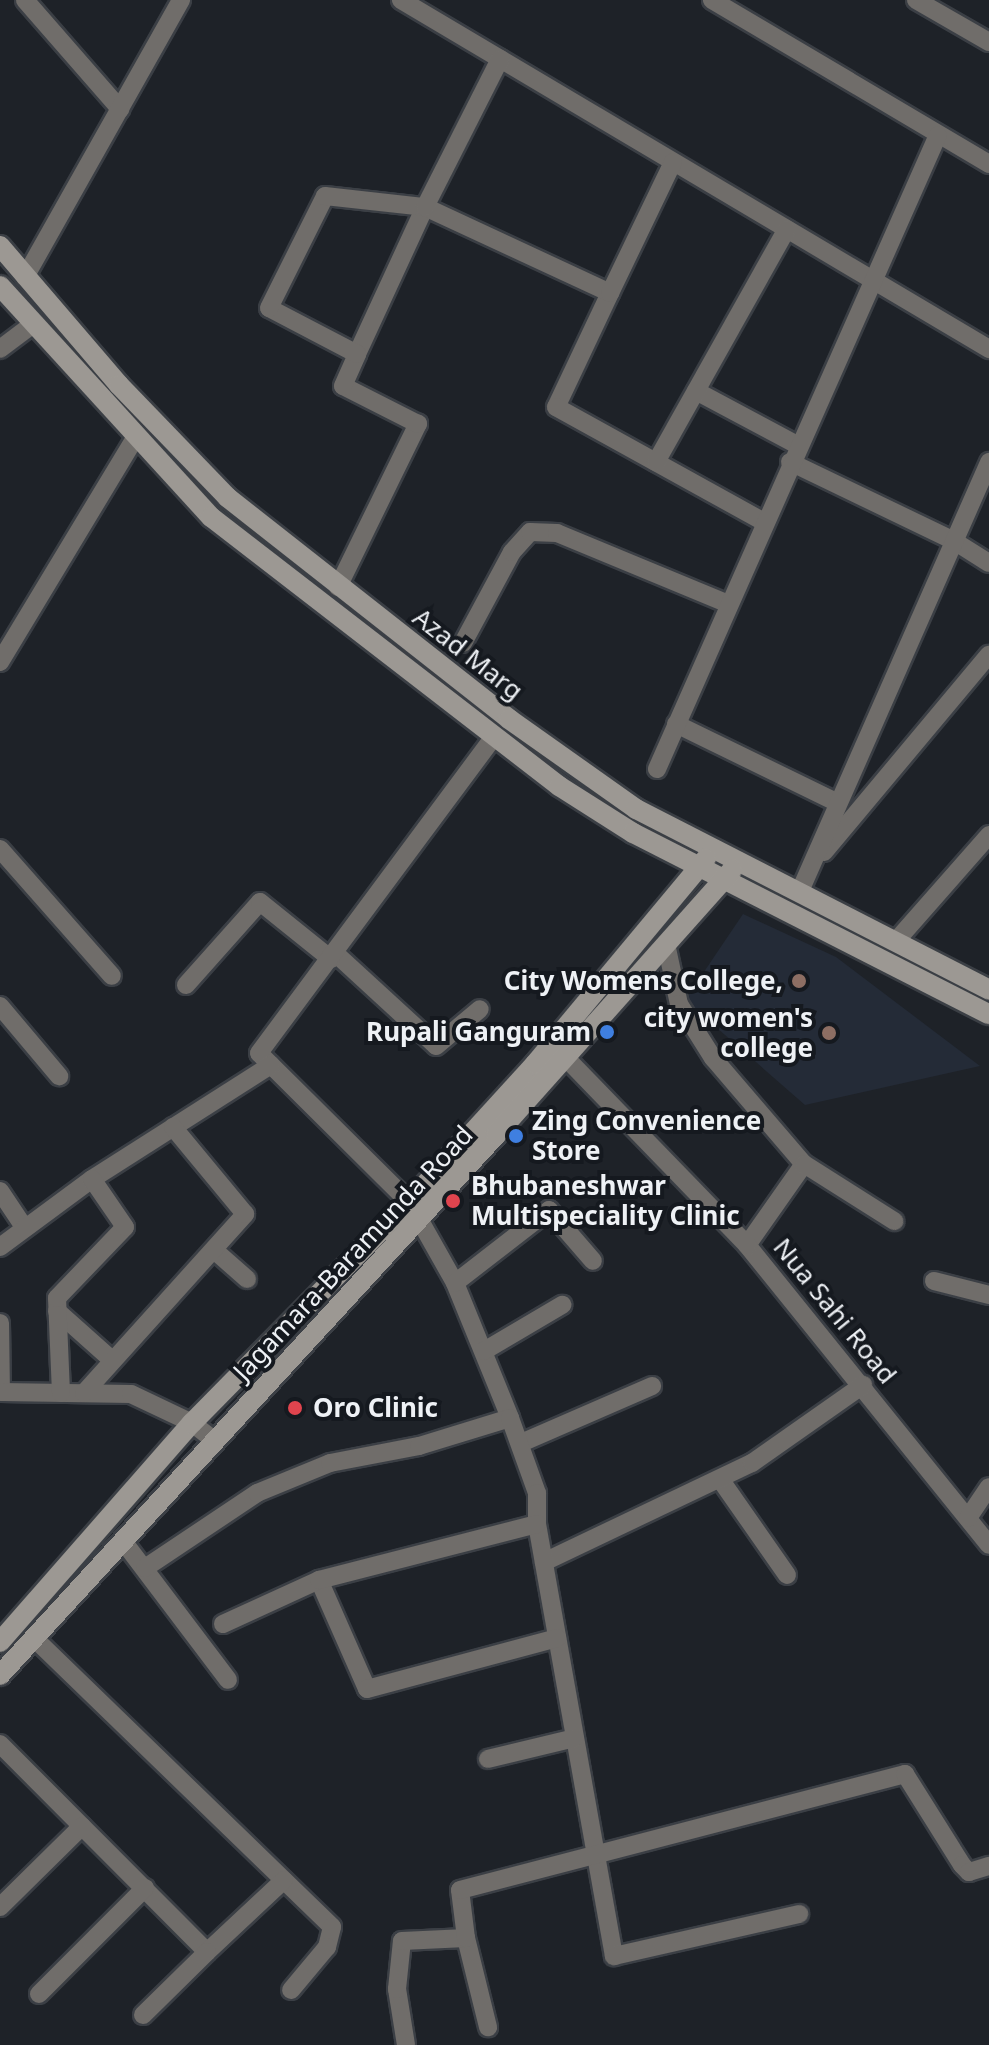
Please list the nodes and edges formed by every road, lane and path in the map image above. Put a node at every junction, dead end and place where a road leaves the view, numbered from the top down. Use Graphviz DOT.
graph roads {
  1 [pos="25,0"];
  2 [pos="181,0"];
  3 [pos="401,0"];
  4 [pos="712,0"];
  5 [pos="916,0"];
  6 [pos="989,42"];
  7 [pos="500,59"];
  8 [pos="120,109"];
  9 [pos="938,135"];
  10 [pos="673,162"];
  11 [pos="989,164"];
  12 [pos="425,207"];
  13 [pos="787,229"];
  14 [pos="0,246"];
  15 [pos="25,277"];
  16 [pos="871,279"];
  17 [pos="0,286"];
  18 [pos="610,293"];
  19 [pos="32,325"];
  20 [pos="0,349"];
  21 [pos="989,349"];
  22 [pos="357,354"];
  23 [pos="696,391"];
  24 [pos="135,438"];
  25 [pos="794,454"];
  26 [pos="656,462"];
  27 [pos="989,462"];
  28 [pos="764,522"];
  29 [pos="954,541"];
  30 [pos="989,563"];
  31 [pos="338,587"];
  32 [pos="728,604"];
  33 [pos="463,643"];
  34 [pos="989,655"];
  35 [pos="0,662"];
  36 [pos="676,724"];
  37 [pos="494,736"];
  38 [pos="657,769"];
  39 [pos="838,803"];
  40 [pos="989,835"];
  41 [pos="0,849"];
  42 [pos="713,849"];
  43 [pos="738,862"];
  44 [pos="700,868"];
  45 [pos="808,870"];
  46 [pos="724,880"];
  47 [pos="800,891"];
  48 [pos="896,941"];
  49 [pos="666,944"];
  50 [pos="333,956"];
  51 [pos="112,976"];
  52 [pos="186,985"];
  53 [pos="989,990"];
  54 [pos="0,1006"];
  55 [pos="480,1009"];
  56 [pos="989,1014"];
  57 [pos="565,1057"];
  58 [pos="271,1065"];
  59 [pos="59,1076"];
  60 [pos="173,1127"];
  61 [pos="804,1164"];
  62 [pos="92,1179"];
  63 [pos="0,1191"];
  64 [pos="414,1210"];
  65 [pos="894,1221"];
  66 [pos="24,1227"];
  67 [pos="747,1245"];
  68 [pos="0,1247"];
  69 [pos="214,1250"];
  70 [pos="593,1261"];
  71 [pos="247,1279"];
  72 [pos="934,1281"];
  73 [pos="455,1283"];
  74 [pos="989,1295"];
  75 [pos="562,1305"];
  76 [pos="57,1311"];
  77 [pos="0,1323"];
  78 [pos="484,1351"];
  79 [pos="112,1360"];
  80 [pos="863,1385"];
  81 [pos="652,1386"];
  82 [pos="1,1392"];
  83 [pos="61,1393"];
  84 [pos="84,1393"];
  85 [pos="510,1418"];
  86 [pos="192,1423"];
  87 [pos="215,1441"];
  88 [pos="521,1443"];
  89 [pos="720,1479"];
  90 [pos="989,1487"];
  91 [pos="968,1518"];
  92 [pos="537,1524"];
  93 [pos="123,1541"];
  94 [pos="989,1545"];
  95 [pos="544,1562"];
  96 [pos="145,1568"];
  97 [pos="787,1575"];
  98 [pos="319,1580"];
  99 [pos="223,1624"];
  100 [pos="3,1635"];
  101 [pos="34,1638"];
  102 [pos="557,1638"];
  103 [pos="0,1675"];
  104 [pos="228,1680"];
  105 [pos="575,1738"];
  106 [pos="0,1744"];
  107 [pos="488,1759"];
  108 [pos="82,1826"];
  109 [pos="595,1853"];
  110 [pos="989,1866"];
  111 [pos="284,1880"];
  112 [pos="145,1888"];
  113 [pos="0,1907"];
  114 [pos="799,1914"];
  115 [pos="466,1938"];
  116 [pos="207,1952"];
  117 [pos="291,1990"];
  118 [pos="39,1994"];
  119 [pos="143,2015"];
  120 [pos="488,2027"];
  121 [pos="406,2045"];
  1 -- 8 [label="street"];
  2 -- 8 [label="street"];
  3 -- 7 [label="street"];
  4 -- 9 [label="street"];
  5 -- 6 [label="street"];
  7 -- 10 [label="street"];
  7 -- 12 [label="street"];
  8 -- 15 [label="street"];
  9 -- 11 [label="street"];
  9 -- 16 [label="street"];
  10 -- 13 [label="street"];
  10 -- 18 [label="street"];
  12 -- 18 [label="street"];
  12 -- 22 [label="street"];
  12 -- 22 [label="street"];
  13 -- 16 [label="street"];
  13 -- 23 [label="street"];
  14 -- 15 [label="street, Azad Marg"];
  15 -- 31 [label="street, Azad Marg"];
  16 -- 21 [label="street"];
  16 -- 25 [label="street"];
  17 -- 19 [label="street, Azad Marg"];
  18 -- 26 [label="street"];
  19 -- 20 [label="street"];
  19 -- 24 [label="street, Azad Marg"];
  22 -- 31 [label="street"];
  23 -- 25 [label="street"];
  23 -- 26 [label="street"];
  24 -- 35 [label="street"];
  24 -- 37 [label="street, Azad Marg"];
  25 -- 28 [label="street"];
  25 -- 29 [label="street"];
  26 -- 28 [label="street"];
  27 -- 29 [label="street"];
  28 -- 32 [label="street"];
  29 -- 30 [label="street"];
  29 -- 39 [label="street"];
  31 -- 42 [label="street, Azad Marg"];
  32 -- 33 [label="street"];
  32 -- 36 [label="street"];
  34 -- 45 [label="street"];
  36 -- 38 [label="street"];
  36 -- 39 [label="street"];
  37 -- 44 [label="street, Azad Marg"];
  37 -- 50 [label="street"];
  39 -- 45 [label="street"];
  40 -- 48 [label="street"];
  41 -- 51 [label="street"];
  42 -- 43 [label="street, Azad Marg"];
  42 -- 44 [label="street, Jagamara-Baramunda Road"];
  43 -- 46 [label="street, Jagamara-Baramunda Road"];
  43 -- 47 [label="street, Azad Marg"];
  44 -- 46 [label="street, Azad Marg"];
  44 -- 64 [label="street, Jagamara-Baramunda Road"];
  45 -- 47 [label="street"];
  46 -- 49 [label="street, Jagamara-Baramunda Road"];
  46 -- 56 [label="street, Azad Marg"];
  47 -- 48 [label="street, Azad Marg"];
  48 -- 53 [label="street, Azad Marg"];
  49 -- 57 [label="street, Jagamara-Baramunda Road"];
  49 -- 61 [label="street"];
  50 -- 52 [label="street"];
  50 -- 55 [label="street"];
  50 -- 58 [label="street"];
  54 -- 59 [label="street"];
  57 -- 64 [label="street, Jagamara-Baramunda Road"];
  57 -- 67 [label="street"];
  58 -- 60 [label="street"];
  58 -- 64 [label="street"];
  60 -- 62 [label="street"];
  60 -- 69 [label="street"];
  61 -- 65 [label="street"];
  61 -- 67 [label="street, Nua Sahi Road"];
  62 -- 66 [label="street"];
  62 -- 76 [label="street"];
  63 -- 66 [label="street"];
  64 -- 73 [label="street"];
  64 -- 86 [label="street, Jagamara-Baramunda Road"];
  64 -- 87 [label="street, Jagamara-Baramunda Road"];
  66 -- 68 [label="street"];
  67 -- 80 [label="street, Nua Sahi Road"];
  69 -- 71 [label="street"];
  69 -- 79 [label="street"];
  70 -- 73 [label="street"];
  72 -- 74 [label="street"];
  73 -- 78 [label="street"];
  75 -- 78 [label="street"];
  76 -- 79 [label="street"];
  76 -- 83 [label="street"];
  77 -- 82 [label="street"];
  78 -- 85 [label="street"];
  79 -- 84 [label="street"];
  80 -- 89 [label="street"];
  80 -- 91 [label="street, Nua Sahi Road"];
  81 -- 88 [label="street"];
  82 -- 83 [label="street"];
  83 -- 84 [label="street"];
  84 -- 86 [label="street"];
  85 -- 88 [label="street"];
  85 -- 96 [label="street"];
  86 -- 87 [label="street"];
  86 -- 100 [label="street, Jagamara-Baramunda Road"];
  87 -- 93 [label="street, Jagamara-Baramunda Road"];
  88 -- 92 [label="street"];
  89 -- 95 [label="street"];
  89 -- 97 [label="street"];
  90 -- 91 [label="street"];
  91 -- 94 [label="street, Nua Sahi Road"];
  92 -- 95 [label="street"];
  92 -- 98 [label="street"];
  93 -- 96 [label="street"];
  93 -- 101 [label="street, Jagamara-Baramunda Road"];
  95 -- 102 [label="street"];
  96 -- 104 [label="street"];
  98 -- 99 [label="street"];
  98 -- 102 [label="street"];
  101 -- 103 [label="street, Jagamara-Baramunda Road"];
  101 -- 111 [label="street"];
  102 -- 105 [label="street"];
  105 -- 107 [label="street"];
  105 -- 109 [label="street"];
  106 -- 108 [label="street"];
  108 -- 112 [label="street"];
  108 -- 113 [label="street"];
  109 -- 110 [label="street"];
  109 -- 114 [label="street"];
  109 -- 115 [label="street"];
  111 -- 116 [label="street"];
  111 -- 117 [label="street"];
  112 -- 116 [label="street"];
  112 -- 118 [label="street"];
  115 -- 120 [label="street"];
  115 -- 121 [label="street"];
  116 -- 119 [label="street"];
}
